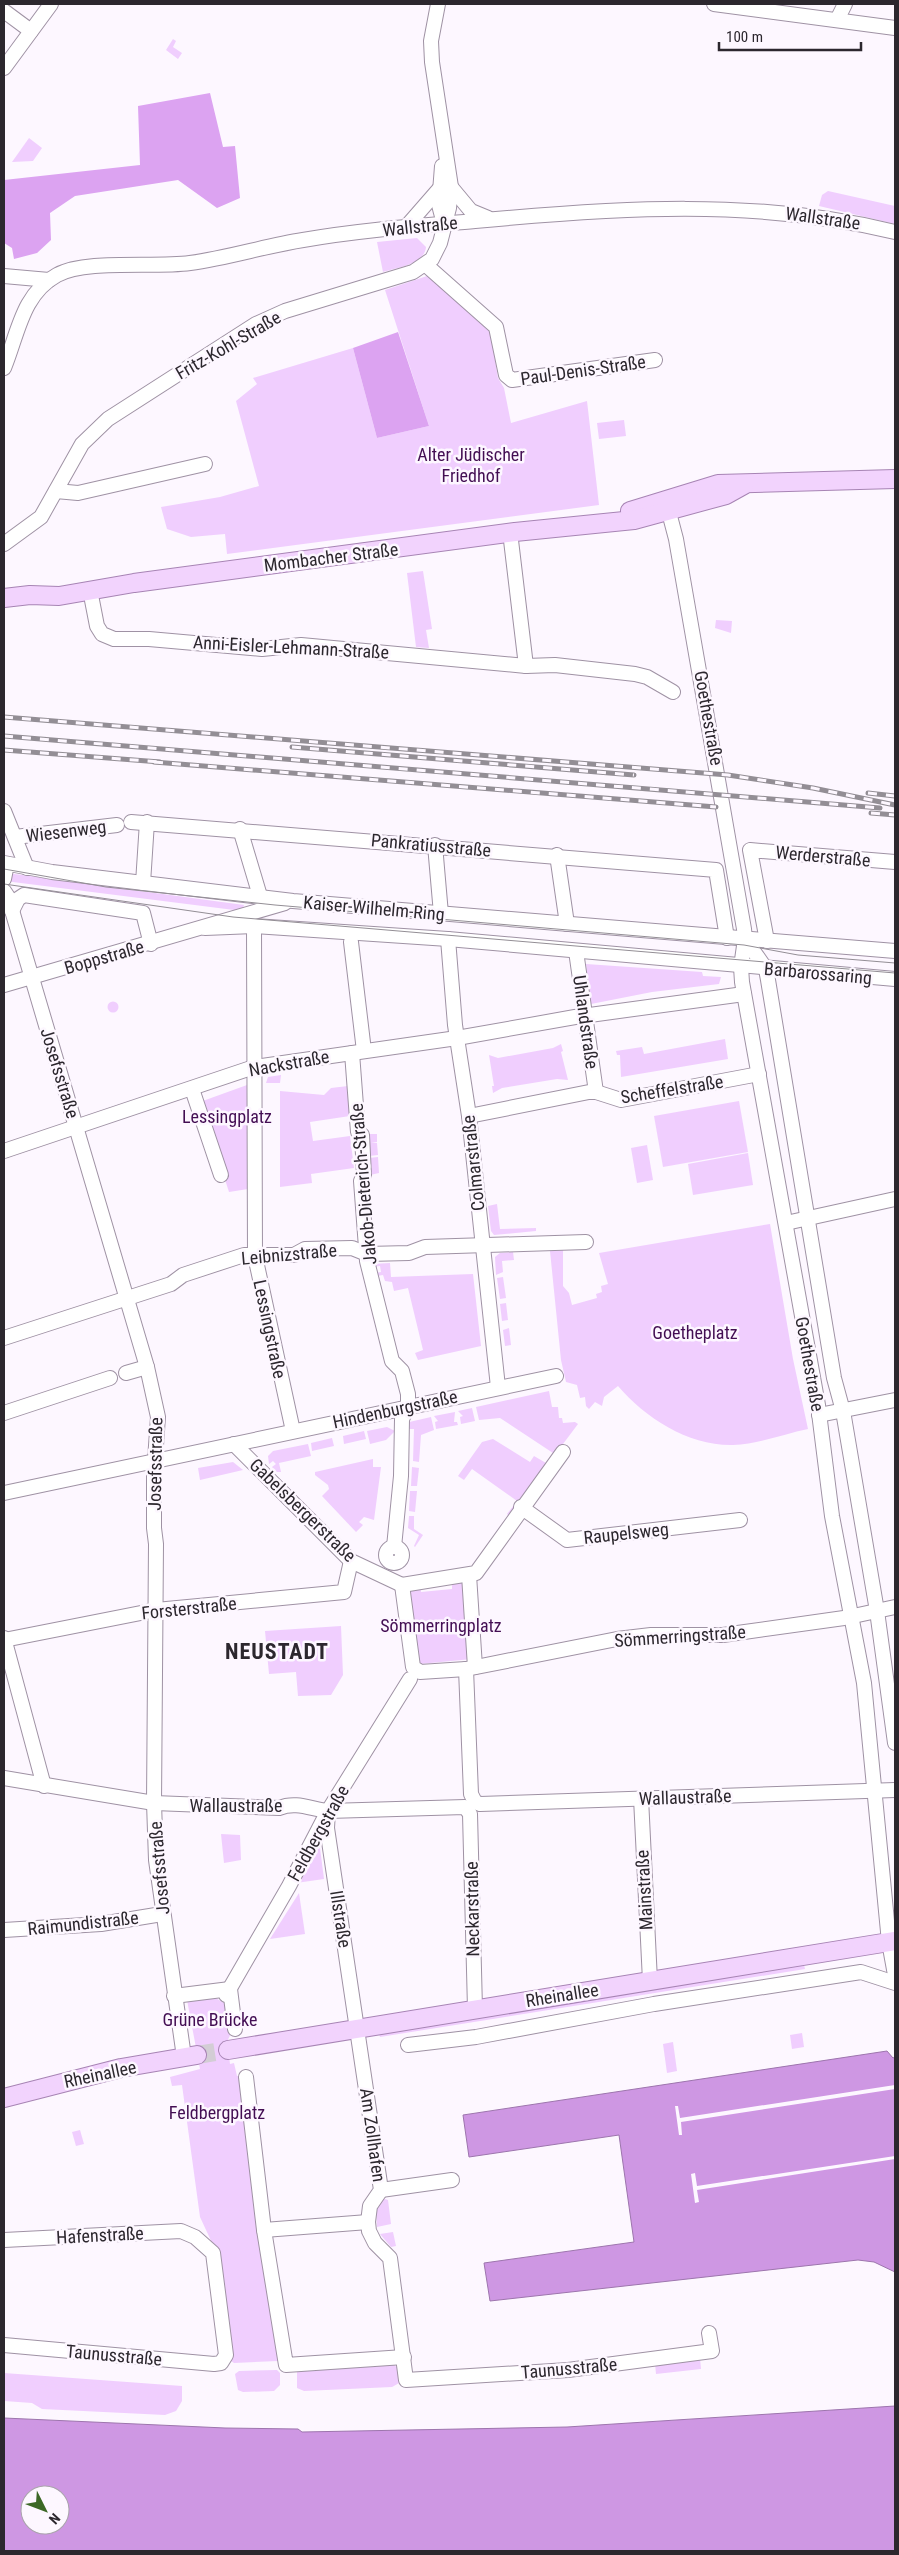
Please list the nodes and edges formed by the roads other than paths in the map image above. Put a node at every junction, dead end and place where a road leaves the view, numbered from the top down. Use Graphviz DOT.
graph roads {
  1 [pos="51,4"];
  2 [pos="438,4"];
  3 [pos="714,4"];
  4 [pos="845,4"];
  5 [pos="4,11"];
  6 [pos="837,20"];
  7 [pos="895,28"];
  8 [pos="31,31"];
  9 [pos="4,68"];
  10 [pos="445,187"];
  11 [pos="492,219"];
  12 [pos="444,224"];
  13 [pos="406,227"];
  14 [pos="895,232"];
  15 [pos="426,265"];
  16 [pos="4,276"];
  17 [pos="48,280"];
  18 [pos="655,360"];
  19 [pos="4,368"];
  20 [pos="205,464"];
  21 [pos="895,479"];
  22 [pos="56,491"];
  23 [pos="667,505"];
  24 [pos="510,532"];
  25 [pos="4,544"];
  26 [pos="90,590"];
  27 [pos="59,596"];
  28 [pos="4,598"];
  29 [pos="4,610"];
  30 [pos="526,666"];
  31 [pos="672,692"];
  32 [pos="4,811"];
  33 [pos="147,822"];
  34 [pos="240,829"];
  35 [pos="15,837"];
  36 [pos="435,845"];
  37 [pos="557,855"];
  38 [pos="895,862"];
  39 [pos="5,863"];
  40 [pos="27,868"];
  41 [pos="4,879"];
  42 [pos="143,883"];
  43 [pos="4,891"];
  44 [pos="260,896"];
  45 [pos="293,901"];
  46 [pos="12,911"];
  47 [pos="440,914"];
  48 [pos="567,924"];
  49 [pos="254,926"];
  50 [pos="205,928"];
  51 [pos="727,938"];
  52 [pos="448,939"];
  53 [pos="745,939"];
  54 [pos="767,941"];
  55 [pos="351,942"];
  56 [pos="151,944"];
  57 [pos="576,951"];
  58 [pos="895,951"];
  59 [pos="741,967"];
  60 [pos="766,968"];
  61 [pos="32,978"];
  62 [pos="895,979"];
  63 [pos="4,985"];
  64 [pos="744,994"];
  65 [pos="584,1016"];
  66 [pos="457,1038"];
  67 [pos="358,1052"];
  68 [pos="254,1067"];
  69 [pos="759,1074"];
  70 [pos="192,1089"];
  71 [pos="596,1092"];
  72 [pos="468,1116"];
  73 [pos="76,1127"];
  74 [pos="4,1151"];
  75 [pos="220,1175"];
  76 [pos="895,1199"];
  77 [pos="807,1218"];
  78 [pos="786,1223"];
  79 [pos="586,1242"];
  80 [pos="482,1246"];
  81 [pos="367,1254"];
  82 [pos="255,1256"];
  83 [pos="127,1299"];
  84 [pos="4,1338"];
  85 [pos="147,1367"];
  86 [pos="126,1373"];
  87 [pos="556,1376"];
  88 [pos="110,1378"];
  89 [pos="498,1387"];
  90 [pos="895,1400"];
  91 [pos="408,1407"];
  92 [pos="843,1411"];
  93 [pos="4,1413"];
  94 [pos="819,1415"];
  95 [pos="293,1431"];
  96 [pos="234,1444"];
  97 [pos="563,1452"];
  98 [pos="155,1459"];
  99 [pos="4,1493"];
  100 [pos="521,1508"];
  101 [pos="740,1520"];
  102 [pos="394,1547"];
  103 [pos="351,1561"];
  104 [pos="469,1575"];
  105 [pos="402,1585"];
  106 [pos="895,1607"];
  107 [pos="156,1610"];
  108 [pos="877,1611"];
  109 [pos="853,1616"];
  110 [pos="4,1639"];
  111 [pos="470,1668"];
  112 [pos="410,1679"];
  113 [pos="895,1743"];
  114 [pos="4,1778"];
  115 [pos="44,1786"];
  116 [pos="876,1790"];
  117 [pos="895,1790"];
  118 [pos="641,1798"];
  119 [pos="154,1803"];
  120 [pos="472,1806"];
  121 [pos="328,1811"];
  122 [pos="162,1914"];
  123 [pos="4,1930"];
  124 [pos="892,1942"];
  125 [pos="895,1975"];
  126 [pos="650,1981"];
  127 [pos="895,1983"];
  128 [pos="228,1992"];
  129 [pos="174,1996"];
  130 [pos="474,2009"];
  131 [pos="358,2028"];
  132 [pos="235,2029"];
  133 [pos="408,2045"];
  134 [pos="228,2050"];
  135 [pos="191,2056"];
  136 [pos="246,2077"];
  137 [pos="4,2098"];
  138 [pos="452,2180"];
  139 [pos="381,2190"];
  140 [pos="368,2222"];
  141 [pos="264,2230"];
  142 [pos="4,2240"];
  143 [pos="709,2333"];
  144 [pos="4,2345"];
  145 [pos="404,2356"];
  146 [pos="224,2361"];
  1 -- 8 [label="street"];
  2 -- 10 [label="street"];
  3 -- 6 [label="street"];
  4 -- 6 [label="street"];
  5 -- 8 [label="street"];
  6 -- 7 [label="street"];
  8 -- 9 [label="street"];
  10 -- 11 [label="street"];
  10 -- 12 [label="street"];
  10 -- 13 [label="street"];
  11 -- 12 [label="street, Wallstraße"];
  11 -- 14 [label="street, Wallstraße"];
  12 -- 13 [label="street, Wallstraße"];
  12 -- 15 [label="street"];
  13 -- 17 [label="street, Wallstraße"];
  15 -- 18 [label="street, Paul-Denis-Straße"];
  15 -- 22 [label="street, Fritz-Kohl-Straße"];
  16 -- 17 [label="street"];
  17 -- 19 [label="street, Wallstraße"];
  20 -- 22 [label="street"];
  21 -- 23 [label="main road, Mombacher Straße"];
  22 -- 25 [label="street, Fritz-Kohl-Straße"];
  23 -- 24 [label="main road, Mombacher Straße"];
  23 -- 53 [label="street, Goethestraße"];
  24 -- 26 [label="main road, Mombacher Straße"];
  24 -- 30 [label="street"];
  26 -- 27 [label="main road, Mombacher Straße"];
  26 -- 30 [label="street, Anni-Eisler-Lehmann-Straße"];
  27 -- 28 [label="main road, Mombacher Straße"];
  27 -- 29 [label="main road, Mombacher Straße"];
  30 -- 31 [label="street, Anni-Eisler-Lehmann-Straße"];
  32 -- 35 [label="street"];
  33 -- 34 [label="street, Pankratiusstraße"];
  33 -- 35 [label="street, Wiesenweg"];
  33 -- 42 [label="street"];
  34 -- 36 [label="street, Pankratiusstraße"];
  34 -- 44 [label="street"];
  35 -- 40 [label="street"];
  36 -- 37 [label="street, Pankratiusstraße"];
  36 -- 47 [label="street"];
  37 -- 48 [label="street"];
  37 -- 51 [label="street, Pankratiusstraße"];
  38 -- 54 [label="street, Werderstraße"];
  39 -- 40 [label="street, Kaiser-Wilhelm-Ring"];
  39 -- 41 [label="street"];
  40 -- 42 [label="street, Kaiser-Wilhelm-Ring"];
  42 -- 44 [label="street, Kaiser-Wilhelm-Ring"];
  43 -- 46 [label="street, Josefsstraße"];
  44 -- 45 [label="street, Kaiser-Wilhelm-Ring"];
  45 -- 47 [label="street, Kaiser-Wilhelm-Ring"];
  45 -- 50 [label="street, Boppstraße"];
  46 -- 56 [label="street"];
  46 -- 61 [label="street, Josefsstraße"];
  47 -- 48 [label="street, Kaiser-Wilhelm-Ring"];
  48 -- 51 [label="street, Kaiser-Wilhelm-Ring"];
  49 -- 50 [label="street, Boppstraße"];
  49 -- 52 [label="street, Kaiser-Wilhelm-Ring"];
  49 -- 68 [label="street, Lessingstraße"];
  50 -- 56 [label="street, Boppstraße"];
  51 -- 53 [label="street, Kaiser-Wilhelm-Ring"];
  52 -- 57 [label="street, Kaiser-Wilhelm-Ring"];
  52 -- 66 [label="street, Colmarstraße"];
  53 -- 54 [label="street, Barbarossaring"];
  53 -- 59 [label="street, Goethestraße"];
  53 -- 60 [label="street, Goethestraße"];
  54 -- 58 [label="street, Barbarossaring"];
  55 -- 67 [label="street, Jakob-Dieterich-Straße"];
  56 -- 61 [label="street, Boppstraße"];
  57 -- 59 [label="street, Kaiser-Wilhelm-Ring"];
  57 -- 65 [label="street, Uhlandstraße"];
  59 -- 60 [label="street, Barbarossaring"];
  59 -- 64 [label="street, Goethestraße"];
  60 -- 62 [label="street, Barbarossaring"];
  60 -- 77 [label="street, Goethestraße"];
  61 -- 63 [label="street, Boppstraße"];
  61 -- 73 [label="street, Josefsstraße"];
  64 -- 65 [label="street, Nackstraße"];
  64 -- 69 [label="street, Goethestraße"];
  65 -- 66 [label="street, Nackstraße"];
  65 -- 71 [label="street, Uhlandstraße"];
  66 -- 67 [label="street, Nackstraße"];
  66 -- 72 [label="street, Colmarstraße"];
  67 -- 68 [label="street, Nackstraße"];
  67 -- 81 [label="street, Jakob-Dieterich-Straße"];
  68 -- 70 [label="street, Nackstraße"];
  68 -- 82 [label="street, Lessingstraße"];
  69 -- 71 [label="street, Scheffelstraße"];
  69 -- 78 [label="street, Goethestraße"];
  70 -- 73 [label="street, Nackstraße"];
  70 -- 75 [label="street"];
  71 -- 72 [label="street, Scheffelstraße"];
  72 -- 80 [label="street, Colmarstraße"];
  73 -- 74 [label="street, Nackstraße"];
  73 -- 83 [label="street, Josefsstraße"];
  76 -- 77 [label="street"];
  77 -- 78 [label="street"];
  77 -- 92 [label="street, Goethestraße"];
  78 -- 94 [label="street, Goethestraße"];
  79 -- 80 [label="street, Leibnizstraße"];
  80 -- 81 [label="street, Leibnizstraße"];
  80 -- 89 [label="street, Colmarstraße"];
  81 -- 82 [label="street, Leibnizstraße"];
  81 -- 91 [label="street, Jakob-Dieterich-Straße"];
  82 -- 83 [label="street, Leibnizstraße"];
  82 -- 95 [label="street, Lessingstraße"];
  83 -- 84 [label="street, Leibnizstraße"];
  83 -- 85 [label="street, Josefsstraße"];
  85 -- 86 [label="street"];
  85 -- 98 [label="street, Josefsstraße"];
  87 -- 89 [label="street, Hindenburgstraße"];
  88 -- 93 [label="street"];
  89 -- 91 [label="street, Hindenburgstraße"];
  90 -- 92 [label="street"];
  91 -- 95 [label="street, Hindenburgstraße"];
  91 -- 102 [label="street, Jakob-Dieterich-Straße"];
  92 -- 94 [label="street"];
  92 -- 108 [label="street, Goethestraße"];
  94 -- 109 [label="street, Goethestraße"];
  95 -- 96 [label="street, Hindenburgstraße"];
  96 -- 98 [label="street, Hindenburgstraße"];
  96 -- 103 [label="street, Gabelsbergerstraße"];
  97 -- 100 [label="street"];
  98 -- 99 [label="street"];
  98 -- 107 [label="street, Josefsstraße"];
  100 -- 101 [label="street, Raupelsweg"];
  100 -- 104 [label="street"];
  103 -- 105 [label="street, Gabelsbergerstraße"];
  103 -- 107 [label="street, Forsterstraße"];
  104 -- 105 [label="street"];
  104 -- 111 [label="street"];
  105 -- 111 [label="street"];
  106 -- 108 [label="street, Sömmerringstraße"];
  107 -- 110 [label="street, Forsterstraße"];
  107 -- 119 [label="street, Josefsstraße"];
  108 -- 109 [label="street, Sömmerringstraße"];
  108 -- 113 [label="street, Goethestraße"];
  109 -- 111 [label="street, Sömmerringstraße"];
  109 -- 116 [label="street, Goethestraße"];
  110 -- 115 [label="street"];
  111 -- 120 [label="street, Neckarstraße"];
  112 -- 121 [label="street, Feldbergstraße"];
  114 -- 115 [label="street, Wallaustraße"];
  115 -- 119 [label="street, Wallaustraße"];
  116 -- 117 [label="street, Wallaustraße"];
  116 -- 118 [label="street, Wallaustraße"];
  116 -- 124 [label="street, Goethestraße"];
  118 -- 120 [label="street, Wallaustraße"];
  118 -- 126 [label="street, Mainstraße"];
  119 -- 121 [label="street, Wallaustraße"];
  119 -- 122 [label="street, Josefsstraße"];
  120 -- 121 [label="street, Wallaustraße"];
  120 -- 130 [label="street, Neckarstraße"];
  121 -- 128 [label="street, Feldbergstraße"];
  121 -- 131 [label="street, Illstraße"];
  122 -- 123 [label="street, Raimundistraße"];
  122 -- 129 [label="street, Josefsstraße"];
  124 -- 125 [label="street, Goethestraße"];
  124 -- 126 [label="main road, Rheinallee"];
  126 -- 130 [label="main road, Rheinallee"];
  127 -- 133 [label="street, Rheinallee"];
  128 -- 129 [label="street"];
  128 -- 132 [label="street"];
  129 -- 135 [label="street, Josefsstraße"];
  130 -- 131 [label="main road, Rheinallee"];
  131 -- 134 [label="main road, Rheinallee"];
  131 -- 139 [label="street, Am Zollhafen"];
  135 -- 137 [label="main road, Rheinallee"];
  136 -- 141 [label="street"];
  138 -- 139 [label="street"];
  139 -- 140 [label="street, Am Zollhafen"];
  140 -- 141 [label="street"];
  140 -- 145 [label="street"];
  141 -- 145 [label="street"];
  142 -- 146 [label="street, Hafenstraße"];
  143 -- 145 [label="street, Taunusstraße"];
  144 -- 146 [label="street, Taunusstraße"];
}
